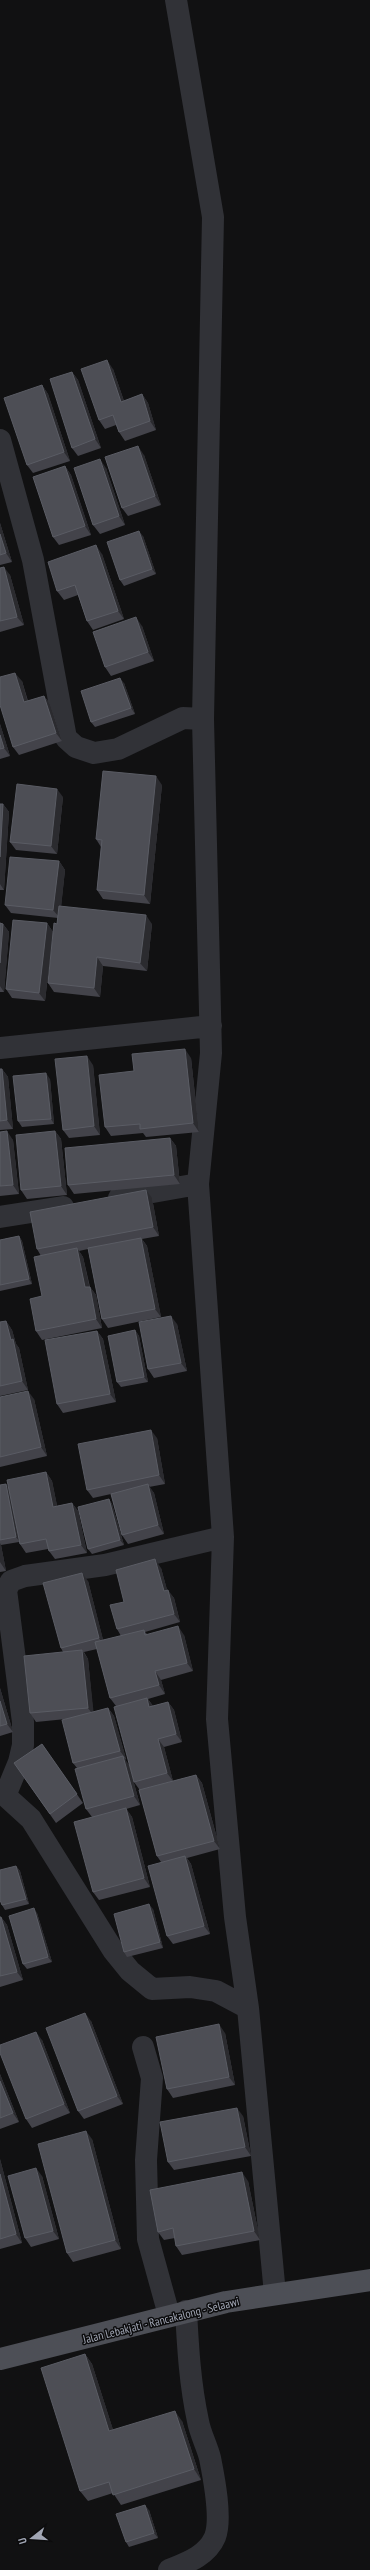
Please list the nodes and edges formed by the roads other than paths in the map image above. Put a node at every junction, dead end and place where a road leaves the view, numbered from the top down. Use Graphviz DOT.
graph roads {
  1 [pos="176,0"];
  2 [pos="0,440"];
  3 [pos="203,719"];
  4 [pos="211,1026"];
  5 [pos="0,1048"];
  6 [pos="198,1184"];
  7 [pos="0,1217"];
  8 [pos="223,1537"];
  9 [pos="2,1794"];
  10 [pos="248,2008"];
  11 [pos="143,2047"];
  12 [pos="370,2280"];
  13 [pos="275,2294"];
  14 [pos="177,2313"];
  15 [pos="0,2359"];
  16 [pos="169,2570"];
  1 -- 3 [label="street"];
  2 -- 3 [label="street"];
  3 -- 4 [label="street"];
  4 -- 5 [label="street"];
  4 -- 6 [label="street"];
  6 -- 7 [label="street"];
  6 -- 8 [label="street"];
  8 -- 9 [label="street"];
  8 -- 10 [label="street"];
  9 -- 10 [label="street"];
  10 -- 13 [label="street"];
  11 -- 14 [label="street"];
  12 -- 13 [label="main road, Jalan Lebakjati - Rancakalong - Selaawi"];
  13 -- 14 [label="main road, Jalan Lebakjati - Rancakalong - Selaawi"];
  14 -- 15 [label="main road, Jalan Lebakjati - Rancakalong - Selaawi"];
  14 -- 16 [label="street"];
}
